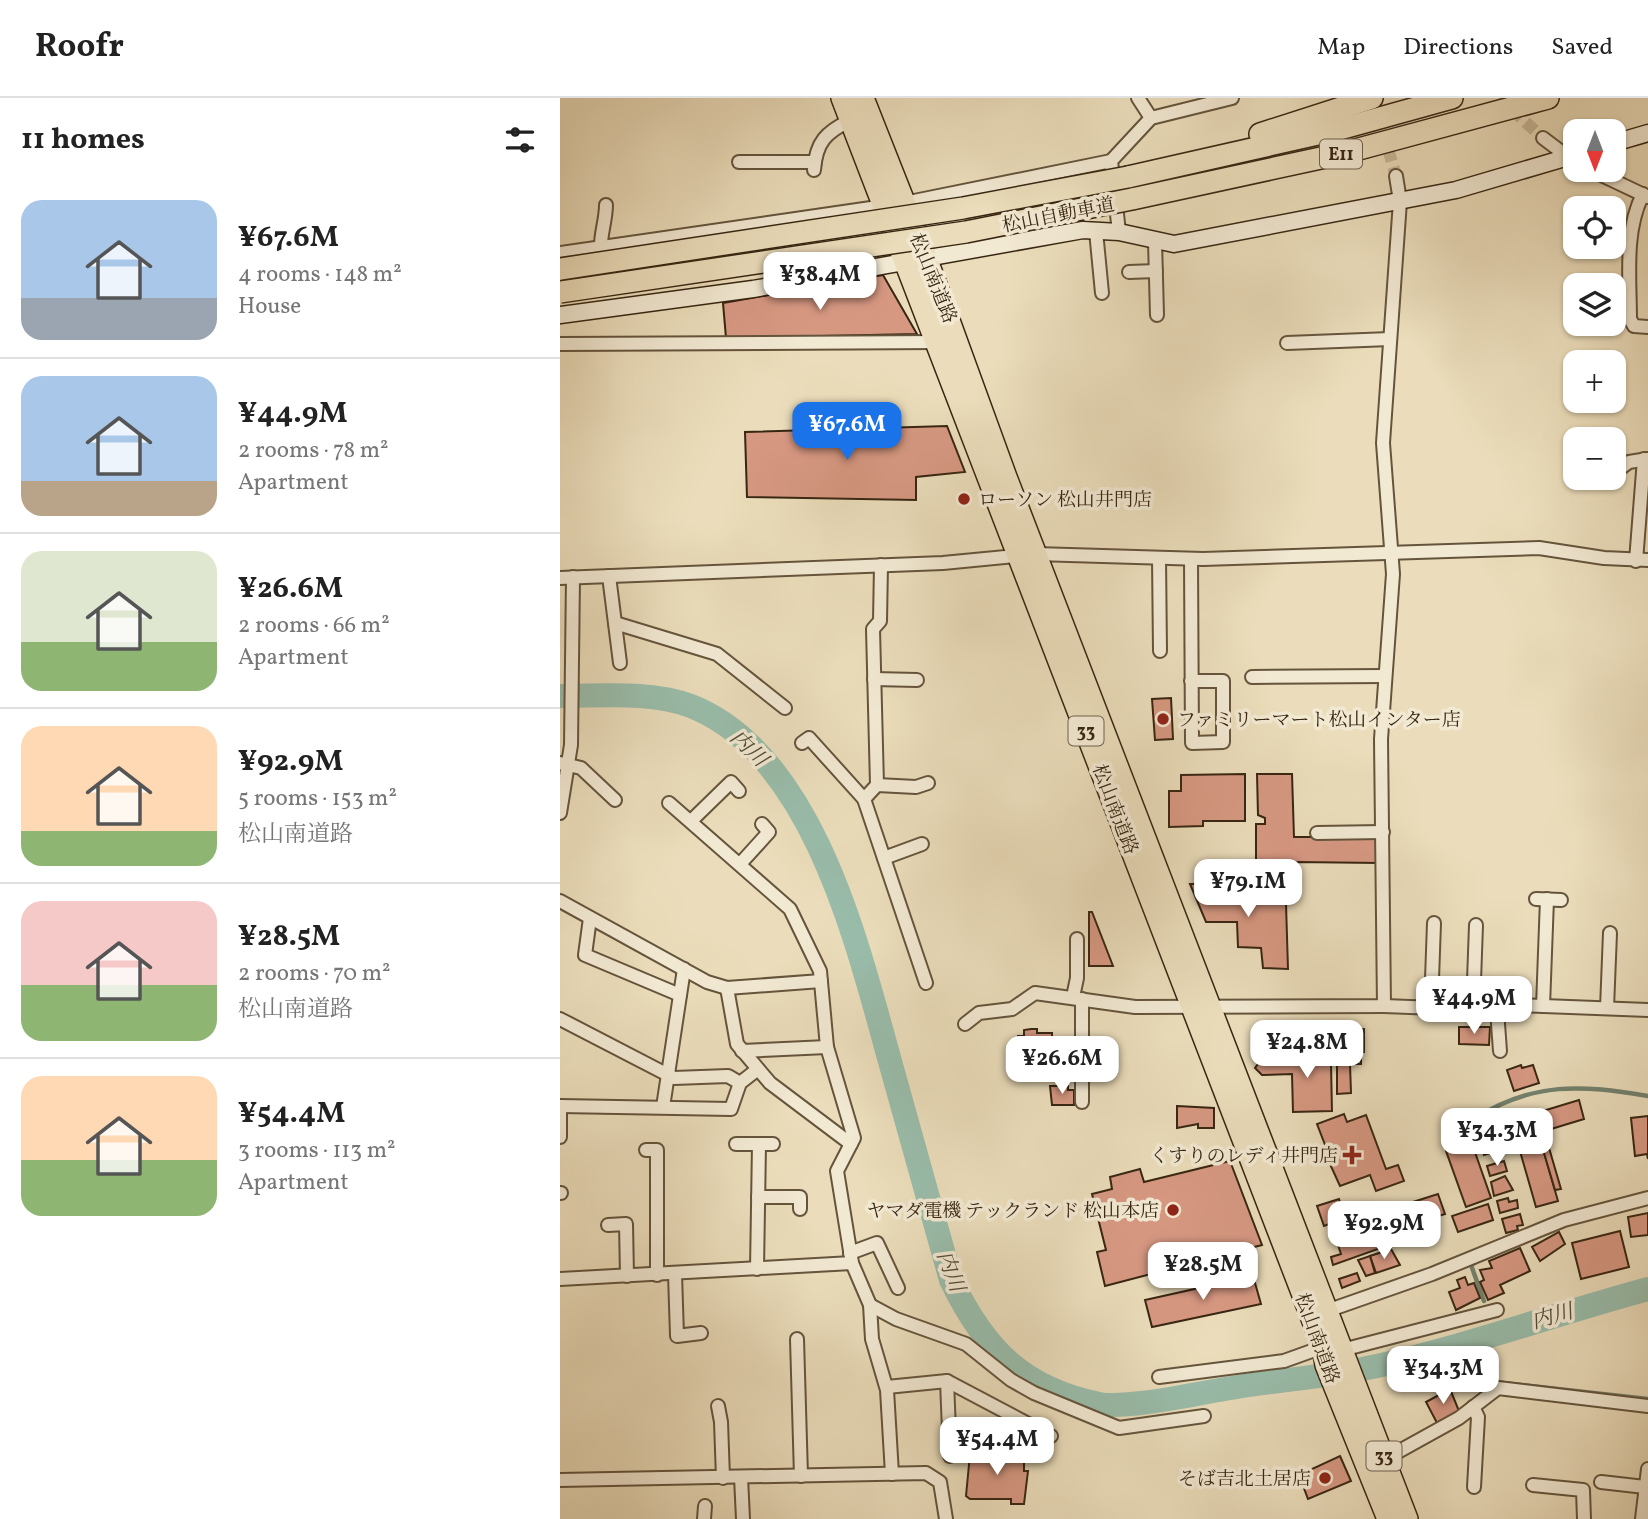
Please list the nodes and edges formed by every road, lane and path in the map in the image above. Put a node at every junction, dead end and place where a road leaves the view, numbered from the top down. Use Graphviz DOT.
graph roads {
  1 [pos="842,98"];
  2 [pos="863,98"];
  3 [pos="1138,98"];
  4 [pos="1232,98"];
  5 [pos="1372,98"];
  6 [pos="1452,98"];
  7 [pos="1548,98"];
  8 [pos="1151,118"];
  9 [pos="851,121"];
  10 [pos="1648,133"];
  11 [pos="1544,138"];
  12 [pos="1626,139"];
  13 [pos="1563,152"];
  14 [pos="1563,160"];
  15 [pos="739,162"];
  16 [pos="1122,170"];
  17 [pos="1396,176"];
  18 [pos="1616,182"];
  19 [pos="1645,196"];
  20 [pos="914,201"];
  21 [pos="1400,201"];
  22 [pos="606,205"];
  23 [pos="871,208"];
  24 [pos="1096,231"];
  25 [pos="1119,232"];
  26 [pos="1155,241"];
  27 [pos="601,248"];
  28 [pos="560,253"];
  29 [pos="917,261"];
  30 [pos="560,269"];
  31 [pos="1156,271"];
  32 [pos="1129,272"];
  33 [pos="560,292"];
  34 [pos="1102,293"];
  35 [pos="560,315"];
  36 [pos="1157,315"];
  37 [pos="1648,327"];
  38 [pos="1390,339"];
  39 [pos="958,341"];
  40 [pos="936,342"];
  41 [pos="1287,343"];
  42 [pos="560,344"];
  43 [pos="1646,459"];
  44 [pos="1626,464"];
  45 [pos="1392,555"];
  46 [pos="1027,556"];
  47 [pos="1158,558"];
  48 [pos="1191,559"];
  49 [pos="1642,561"];
  50 [pos="881,565"];
  51 [pos="609,576"];
  52 [pos="567,578"];
  53 [pos="615,623"];
  54 [pos="1160,651"];
  55 [pos="620,663"];
  56 [pos="1385,676"];
  57 [pos="1252,677"];
  58 [pos="874,679"];
  59 [pos="917,680"];
  60 [pos="1191,681"];
  61 [pos="785,708"];
  62 [pos="802,743"];
  63 [pos="564,763"];
  64 [pos="929,783"];
  65 [pos="877,785"];
  66 [pos="739,791"];
  67 [pos="864,799"];
  68 [pos="615,800"];
  69 [pos="669,803"];
  70 [pos="560,813"];
  71 [pos="692,820"];
  72 [pos="762,824"];
  73 [pos="1383,832"];
  74 [pos="1317,833"];
  75 [pos="922,844"];
  76 [pos="884,858"];
  77 [pos="740,864"];
  78 [pos="1561,900"];
  79 [pos="560,901"];
  80 [pos="590,918"];
  81 [pos="1434,923"];
  82 [pos="1476,925"];
  83 [pos="1611,933"];
  84 [pos="1077,939"];
  85 [pos="684,969"];
  86 [pos="821,981"];
  87 [pos="926,983"];
  88 [pos="727,988"];
  89 [pos="680,995"];
  90 [pos="1077,998"];
  91 [pos="1384,1006"];
  92 [pos="1543,1006"];
  93 [pos="1202,1007"];
  94 [pos="1432,1007"];
  95 [pos="1607,1007"];
  96 [pos="1474,1009"];
  97 [pos="1497,1010"];
  98 [pos="1648,1010"];
  99 [pos="560,1019"];
  100 [pos="965,1024"];
  101 [pos="827,1047"];
  102 [pos="742,1051"];
  103 [pos="1500,1051"];
  104 [pos="758,1069"];
  105 [pos="667,1075"];
  106 [pos="740,1083"];
  107 [pos="1082,1102"];
  108 [pos="560,1106"];
  109 [pos="663,1107"];
  110 [pos="560,1138"];
  111 [pos="736,1144"];
  112 [pos="759,1144"];
  113 [pos="773,1144"];
  114 [pos="851,1144"];
  115 [pos="646,1150"];
  116 [pos="758,1197"];
  117 [pos="1648,1198"];
  118 [pos="800,1209"];
  119 [pos="608,1225"];
  120 [pos="851,1258"];
  121 [pos="757,1269"];
  122 [pos="675,1274"];
  123 [pos="657,1275"];
  124 [pos="627,1276"];
  125 [pos="560,1279"];
  126 [pos="898,1288"];
  127 [pos="870,1305"];
  128 [pos="1497,1310"];
  129 [pos="1319,1314"];
  130 [pos="701,1333"];
  131 [pos="797,1339"];
  132 [pos="1334,1356"];
  133 [pos="1159,1377"];
  134 [pos="947,1381"];
  135 [pos="887,1387"];
  136 [pos="1350,1396"];
  137 [pos="718,1406"];
  138 [pos="1648,1406"];
  139 [pos="1473,1407"];
  140 [pos="1204,1416"];
  141 [pos="1051,1436"];
  142 [pos="950,1456"];
  143 [pos="1385,1459"];
  144 [pos="1648,1469"];
  145 [pos="892,1474"];
  146 [pos="801,1476"];
  147 [pos="741,1477"];
  148 [pos="723,1478"];
  149 [pos="560,1480"];
  150 [pos="1601,1482"];
  151 [pos="1533,1485"];
  152 [pos="1474,1487"];
  153 [pos="1646,1487"];
  154 [pos="743,1519"];
  155 [pos="946,1519"];
  156 [pos="1388,1519"];
  157 [pos="1407,1519"];
  158 [pos="1584,1519"];
  159 [pos="1642,1519"];
  1 -- 9 [label="highway, 松山南道路 / 33"];
  2 -- 29 [label="highway, 松山南道路 / 33"];
  3 -- 8 [label="street"];
  4 -- 8 [label="street"];
  5 -- 16 [label="highway"];
  6 -- 16 [label="highway, 松山自動車道 / E11"];
  7 -- 33 [label="highway, 松山自動車道 / E11, bridge"];
  8 -- 16 [label="street"];
  9 -- 15 [label="street"];
  9 -- 29 [label="highway, 松山南道路 / 33"];
  10 -- 12 [label="street"];
  11 -- 13 [label="street"];
  14 -- 21 [label="street"];
  16 -- 20 [label="street"];
  16 -- 25 [label="street"];
  16 -- 30 [label="highway, 松山自動車道 / E11, bridge"];
  17 -- 21 [label="street"];
  18 -- 19 [label="street"];
  19 -- 37 [label="street"];
  21 -- 26 [label="street"];
  21 -- 38 [label="street"];
  22 -- 27 [label="street"];
  23 -- 27 [label="street"];
  24 -- 25 [label="street"];
  24 -- 29 [label="street"];
  24 -- 34 [label="street"];
  25 -- 26 [label="street"];
  26 -- 31 [label="street"];
  27 -- 28 [label="street"];
  29 -- 35 [label="street"];
  29 -- 39 [label="highway, 松山南道路 / 33"];
  29 -- 40 [label="highway, 松山南道路 / 33"];
  31 -- 32 [label="street"];
  31 -- 36 [label="street"];
  38 -- 41 [label="street"];
  38 -- 45 [label="street"];
  39 -- 40 [label="street"];
  39 -- 46 [label="highway, 松山南道路 / 33"];
  40 -- 42 [label="street"];
  40 -- 46 [label="highway, 松山南道路 / 33"];
  43 -- 44 [label="street"];
  43 -- 49 [label="street"];
  45 -- 48 [label="street"];
  45 -- 49 [label="street"];
  45 -- 56 [label="street"];
  46 -- 47 [label="street"];
  46 -- 50 [label="street"];
  46 -- 93 [label="highway, 松山南道路 / 33"];
  47 -- 48 [label="street"];
  47 -- 54 [label="street"];
  48 -- 60 [label="street"];
  50 -- 51 [label="street"];
  50 -- 58 [label="street"];
  51 -- 52 [label="street"];
  51 -- 53 [label="street"];
  52 -- 63 [label="street"];
  53 -- 55 [label="street"];
  53 -- 61 [label="street"];
  56 -- 57 [label="street"];
  56 -- 73 [label="street"];
  58 -- 59 [label="street"];
  58 -- 65 [label="street"];
  60 -- 60 [label="street"];
  62 -- 67 [label="street"];
  63 -- 68 [label="street"];
  63 -- 70 [label="street"];
  64 -- 65 [label="street"];
  65 -- 67 [label="street"];
  66 -- 71 [label="street"];
  67 -- 76 [label="street"];
  69 -- 71 [label="street"];
  71 -- 77 [label="street"];
  72 -- 77 [label="street"];
  73 -- 74 [label="street"];
  73 -- 91 [label="street"];
  75 -- 76 [label="street"];
  76 -- 87 [label="street"];
  77 -- 86 [label="street"];
  78 -- 92 [label="street"];
  79 -- 80 [label="street"];
  80 -- 85 [label="street"];
  80 -- 89 [label="street"];
  81 -- 94 [label="street"];
  82 -- 96 [label="street"];
  83 -- 95 [label="street"];
  84 -- 90 [label="street"];
  85 -- 88 [label="street"];
  85 -- 89 [label="street"];
  86 -- 88 [label="street"];
  86 -- 101 [label="street"];
  88 -- 102 [label="street"];
  89 -- 105 [label="street"];
  90 -- 93 [label="street"];
  90 -- 100 [label="street"];
  90 -- 107 [label="street"];
  91 -- 93 [label="street"];
  91 -- 94 [label="street"];
  92 -- 95 [label="street"];
  92 -- 97 [label="street"];
  93 -- 129 [label="highway, 松山南道路 / 33"];
  94 -- 96 [label="street"];
  95 -- 98 [label="street"];
  96 -- 97 [label="street"];
  97 -- 103 [label="street"];
  99 -- 105 [label="street"];
  101 -- 102 [label="street"];
  101 -- 114 [label="street"];
  102 -- 104 [label="street"];
  104 -- 106 [label="street"];
  104 -- 114 [label="street"];
  105 -- 106 [label="street"];
  105 -- 109 [label="street"];
  106 -- 109 [label="street"];
  108 -- 109 [label="street"];
  108 -- 110 [label="street"];
  111 -- 112 [label="street"];
  112 -- 113 [label="street"];
  112 -- 116 [label="street"];
  114 -- 120 [label="street"];
  115 -- 123 [label="street"];
  116 -- 118 [label="street"];
  116 -- 121 [label="street"];
  117 -- 129 [label="street"];
  119 -- 124 [label="street"];
  120 -- 121 [label="street"];
  120 -- 126 [label="street"];
  120 -- 127 [label="street"];
  121 -- 122 [label="street"];
  122 -- 123 [label="street"];
  122 -- 130 [label="street"];
  123 -- 124 [label="street"];
  124 -- 125 [label="street"];
  127 -- 135 [label="street"];
  127 -- 140 [label="street"];
  128 -- 132 [label="street"];
  129 -- 132 [label="highway, 松山南道路 / 33"];
  131 -- 146 [label="street"];
  132 -- 133 [label="street"];
  132 -- 136 [label="highway, 松山南道路 / 33"];
  134 -- 135 [label="street"];
  134 -- 141 [label="street"];
  134 -- 142 [label="street"];
  135 -- 145 [label="street"];
  136 -- 143 [label="highway, 松山南道路 / 33"];
  136 -- 156 [label="highway, 松山南道路 / 33"];
  137 -- 148 [label="street"];
  138 -- 139 [label="street"];
  139 -- 143 [label="street"];
  139 -- 152 [label="street"];
  143 -- 157 [label="highway, 松山南道路 / 33"];
  144 -- 153 [label="street"];
  145 -- 146 [label="street"];
  145 -- 155 [label="street"];
  146 -- 147 [label="street"];
  147 -- 148 [label="street"];
  147 -- 154 [label="street"];
  148 -- 149 [label="street"];
  150 -- 153 [label="street"];
  151 -- 158 [label="street"];
  153 -- 159 [label="street"];
}
